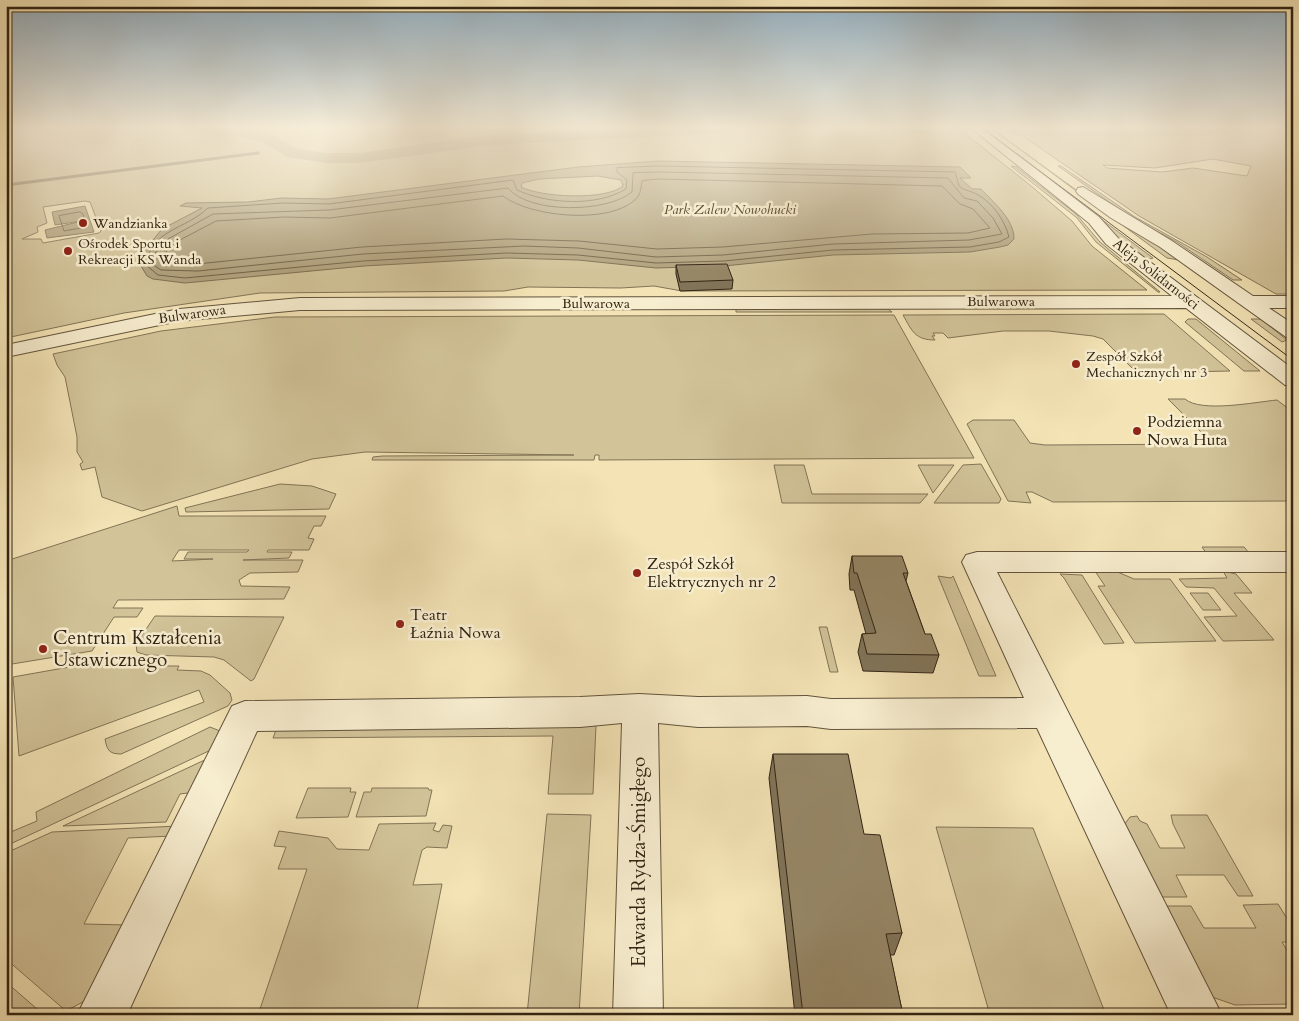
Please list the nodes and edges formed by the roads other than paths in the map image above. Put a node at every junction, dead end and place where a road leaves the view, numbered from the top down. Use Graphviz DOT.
graph roads {
  1 [pos="1037,176"];
  2 [pos="1070,181"];
  3 [pos="1201,268"];
  4 [pos="1149,270"];
  5 [pos="1190,302"];
  6 [pos="1248,302"];
  7 [pos="1293,302"];
  8 [pos="1293,333"];
  9 [pos="1238,339"];
  10 [pos="1293,347"];
  11 [pos="6,350"];
  12 [pos="1293,380"];
  13 [pos="1293,562"];
  14 [pos="640,709"];
  15 [pos="1049,713"];
  16 [pos="102,1015"];
  17 [pos="638,1015"];
  18 [pos="1197,1015"];
  1 -- 4 [label="street, Aleja Solidarności"];
  2 -- 3 [label="street, Aleja Solidarności"];
  3 -- 4 [label="street"];
  3 -- 6 [label="street, Aleja Solidarności"];
  4 -- 5 [label="street, Aleja Solidarności"];
  5 -- 9 [label="street, Aleja Solidarności"];
  5 -- 11 [label="street, Bulwarowa"];
  6 -- 7 [label="street"];
  6 -- 8 [label="street, Aleja Solidarności"];
  9 -- 10 [label="street"];
  9 -- 12 [label="street, Aleja Solidarności"];
  13 -- 15 [label="street"];
  14 -- 15 [label="street"];
  14 -- 16 [label="street"];
  14 -- 17 [label="street, Edwarda Rydza-Śmigłego"];
  15 -- 18 [label="street"];
}
